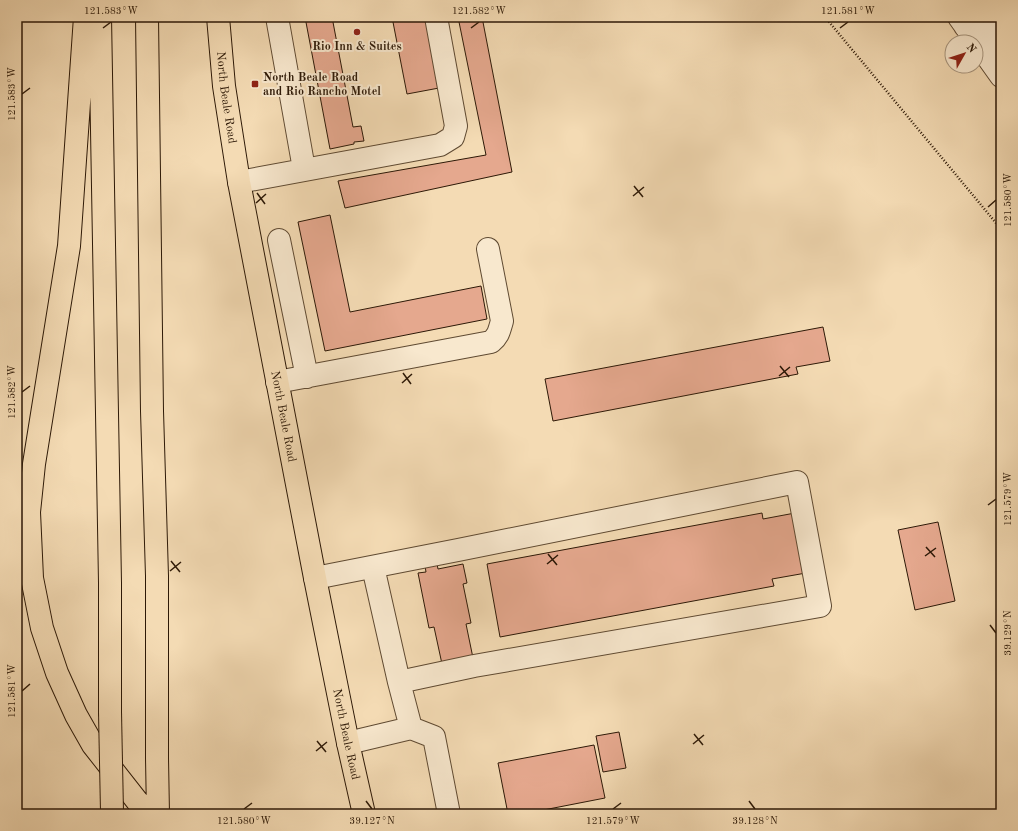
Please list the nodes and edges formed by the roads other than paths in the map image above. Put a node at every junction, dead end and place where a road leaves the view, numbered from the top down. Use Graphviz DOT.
graph roads {
  1 [pos="85,17"];
  2 [pos="100,17"];
  3 [pos="146,17"];
  4 [pos="218,17"];
  5 [pos="277,17"];
  6 [pos="436,17"];
  7 [pos="993,17"];
  8 [pos="1001,20"];
  9 [pos="962,22"];
  10 [pos="1001,42"];
  11 [pos="1001,76"];
  12 [pos="304,170"];
  13 [pos="239,182"];
  14 [pos="279,240"];
  15 [pos="488,249"];
  16 [pos="307,377"];
  17 [pos="277,382"];
  18 [pos="373,567"];
  19 [pos="315,578"];
  20 [pos="400,682"];
  21 [pos="411,728"];
  22 [pos="348,743"];
  23 [pos="112,813"];
  24 [pos="150,814"];
  25 [pos="158,814"];
  26 [pos="364,814"];
  27 [pos="449,814"];
  1 -- 24 [label="main road"];
  2 -- 23 [label="main road, bridge"];
  3 -- 25 [label="main road"];
  4 -- 13 [label="main road, North Beale Road"];
  5 -- 12 [label="lane"];
  6 -- 12 [label="lane"];
  7 -- 8 [label="lane"];
  9 -- 10 [label="lane"];
  9 -- 11 [label="lane"];
  12 -- 13 [label="lane"];
  13 -- 17 [label="main road, North Beale Road"];
  14 -- 16 [label="lane"];
  15 -- 16 [label="lane"];
  16 -- 17 [label="lane"];
  17 -- 19 [label="main road, North Beale Road"];
  18 -- 19 [label="lane"];
  18 -- 20 [label="lane"];
  18 -- 20 [label="lane"];
  19 -- 22 [label="main road, North Beale Road"];
  20 -- 21 [label="lane"];
  21 -- 22 [label="lane"];
  21 -- 27 [label="lane"];
  22 -- 26 [label="main road, North Beale Road"];
}
